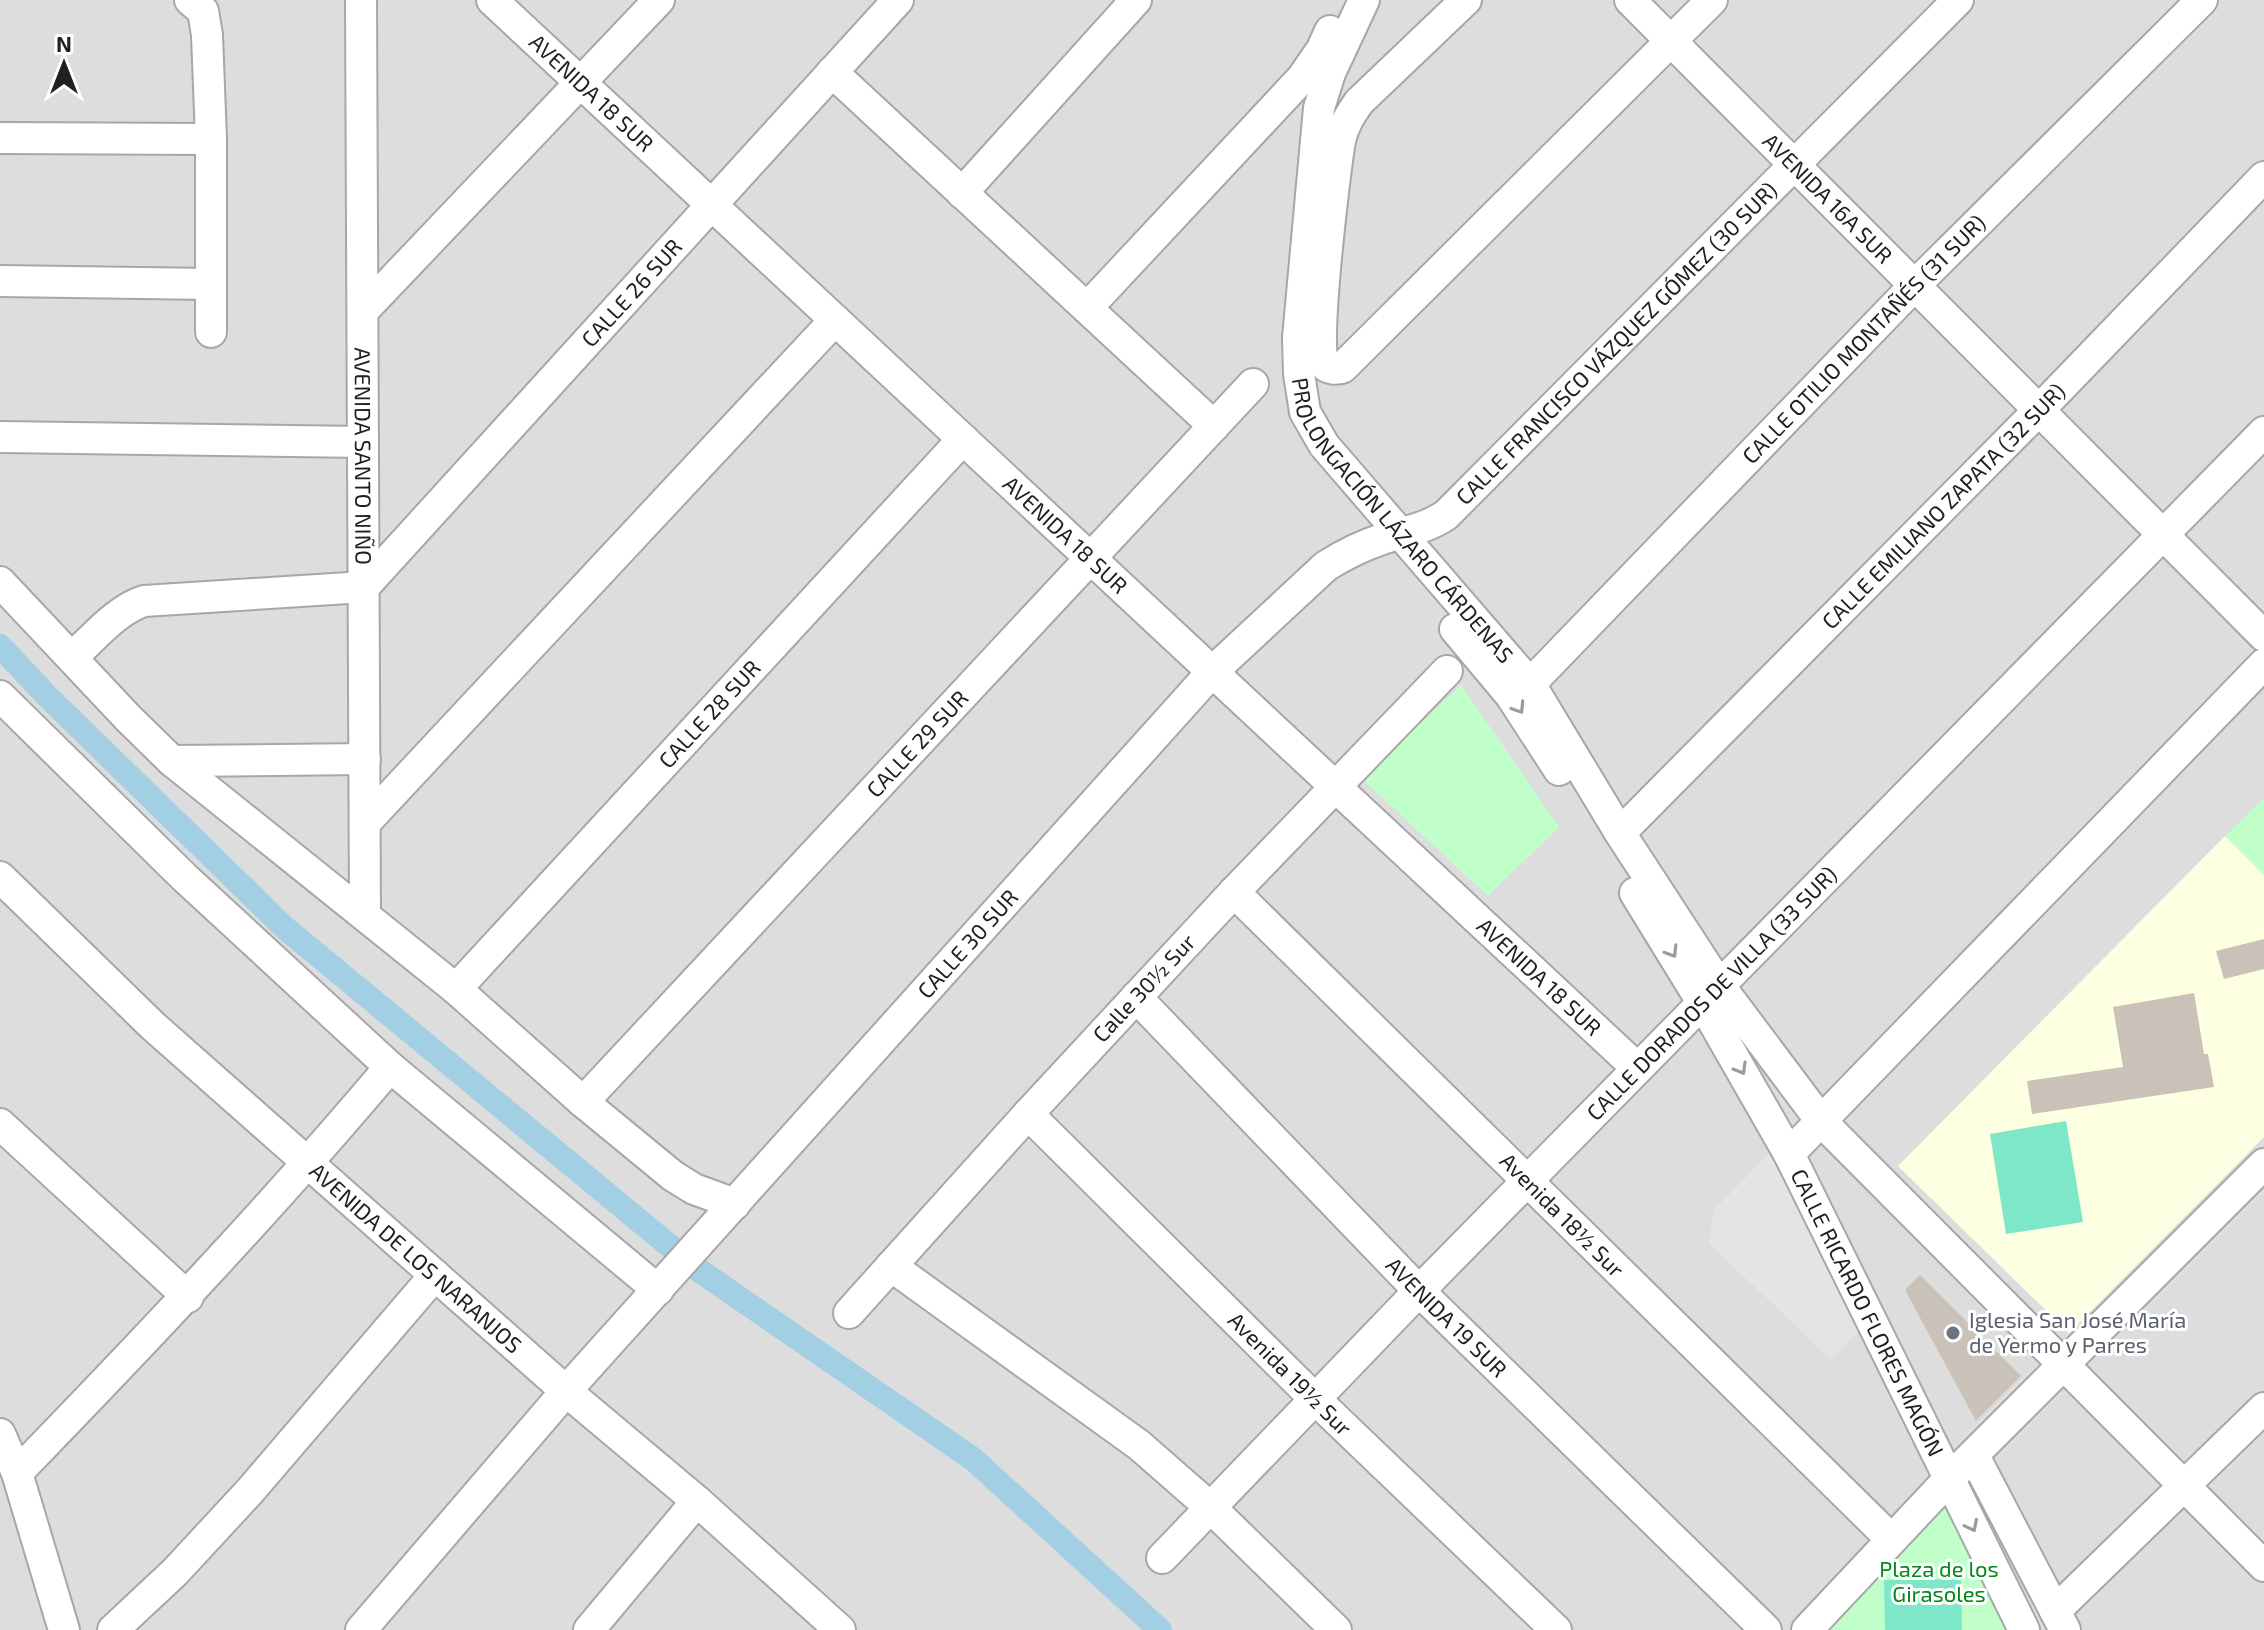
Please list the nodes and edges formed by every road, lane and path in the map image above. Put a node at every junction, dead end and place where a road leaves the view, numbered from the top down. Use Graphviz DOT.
graph roads {
  1 [pos="190,0"];
  2 [pos="361,0"];
  3 [pos="492,0"];
  4 [pos="659,0"];
  5 [pos="898,0"];
  6 [pos="1136,0"];
  7 [pos="1344,0"];
  8 [pos="1364,0"];
  9 [pos="1466,0"];
  10 [pos="1630,0"];
  11 [pos="1712,0"];
  12 [pos="1958,0"];
  13 [pos="2202,0"];
  14 [pos="1670,42"];
  15 [pos="832,72"];
  16 [pos="580,82"];
  17 [pos="0,138"];
  18 [pos="211,139"];
  19 [pos="1794,165"];
  20 [pos="2264,177"];
  21 [pos="962,193"];
  22 [pos="712,205"];
  23 [pos="0,281"];
  24 [pos="211,284"];
  25 [pos="1915,285"];
  26 [pos="1087,308"];
  27 [pos="363,311"];
  28 [pos="835,320"];
  29 [pos="211,332"];
  30 [pos="1253,384"];
  31 [pos="2039,410"];
  32 [pos="1214,426"];
  33 [pos="2264,432"];
  34 [pos="0,437"];
  35 [pos="963,439"];
  36 [pos="363,442"];
  37 [pos="2162,533"];
  38 [pos="1390,537"];
  39 [pos="1091,559"];
  40 [pos="0,582"];
  41 [pos="364,587"];
  42 [pos="2264,636"];
  43 [pos="72,657"];
  44 [pos="2264,664"];
  45 [pos="1447,671"];
  46 [pos="1212,672"];
  47 [pos="1530,684"];
  48 [pos="6,715"];
  49 [pos="365,759"];
  50 [pos="172,761"];
  51 [pos="1336,789"];
  52 [pos="365,823"];
  53 [pos="1620,833"];
  54 [pos="0,877"];
  55 [pos="1234,892"];
  56 [pos="365,914"];
  57 [pos="456,989"];
  58 [pos="1710,994"];
  59 [pos="1136,997"];
  60 [pos="390,1067"];
  61 [pos="1637,1068"];
  62 [pos="583,1102"];
  63 [pos="1028,1114"];
  64 [pos="1821,1121"];
  65 [pos="0,1124"];
  66 [pos="1789,1154"];
  67 [pos="309,1163"];
  68 [pos="2264,1164"];
  69 [pos="1527,1180"];
  70 [pos="735,1204"];
  71 [pos="891,1266"];
  72 [pos="435,1275"];
  73 [pos="665,1282"];
  74 [pos="1419,1291"];
  75 [pos="188,1297"];
  76 [pos="849,1313"];
  77 [pos="2065,1364"];
  78 [pos="566,1391"];
  79 [pos="1314,1398"];
  80 [pos="2264,1408"];
  81 [pos="0,1434"];
  82 [pos="1974,1456"];
  83 [pos="17,1473"];
  84 [pos="1948,1480"];
  85 [pos="2185,1486"];
  86 [pos="697,1501"];
  87 [pos="13,1507"];
  88 [pos="1211,1508"];
  89 [pos="1891,1539"];
  90 [pos="1162,1558"];
  91 [pos="2264,1566"];
  92 [pos="2060,1620"];
  93 [pos="829,1627"];
  94 [pos="64,1630"];
  95 [pos="113,1630"];
  96 [pos="361,1630"];
  97 [pos="589,1630"];
  98 [pos="1336,1630"];
  99 [pos="1556,1630"];
  100 [pos="1766,1630"];
  101 [pos="1807,1630"];
  102 [pos="2024,1630"];
  1 -- 18 [label="street"];
  2 -- 27 [label="street, AVENIDA SANTO NIÑO"];
  3 -- 16 [label="street, AVENIDA 18 SUR"];
  4 -- 16 [label="street"];
  5 -- 15 [label="street, CALLE 26 SUR"];
  6 -- 21 [label="street"];
  7 -- 26 [label="street"];
  8 -- 38 [label="street, PROLONGACIÓN LÁZARO CÁRDENAS"];
  9 -- 14 [label="street"];
  10 -- 14 [label="street, AVENIDA 16A SUR"];
  11 -- 14 [label="street"];
  12 -- 19 [label="street, CALLE FRANCISCO VÁZQUEZ GÓMEZ (30 SUR)"];
  13 -- 25 [label="street, CALLE OTILIO MONTAÑÉS (31 SUR)"];
  14 -- 19 [label="street, AVENIDA 16A SUR"];
  15 -- 21 [label="street"];
  15 -- 22 [label="street, CALLE 26 SUR"];
  16 -- 22 [label="street, AVENIDA 18 SUR"];
  16 -- 27 [label="street"];
  17 -- 18 [label="street"];
  18 -- 24 [label="street"];
  19 -- 25 [label="street, AVENIDA 16A SUR"];
  19 -- 38 [label="street, CALLE FRANCISCO VÁZQUEZ GÓMEZ (30 SUR)"];
  20 -- 31 [label="street, CALLE EMILIANO ZAPATA (32 SUR)"];
  21 -- 26 [label="street"];
  22 -- 28 [label="street, AVENIDA 18 SUR"];
  22 -- 41 [label="street, CALLE 26 SUR"];
  23 -- 24 [label="street"];
  24 -- 29 [label="street"];
  25 -- 31 [label="street, AVENIDA 16A SUR"];
  25 -- 47 [label="street, CALLE OTILIO MONTAÑÉS (31 SUR)"];
  26 -- 32 [label="street"];
  27 -- 36 [label="street, AVENIDA SANTO NIÑO"];
  28 -- 35 [label="street, AVENIDA 18 SUR"];
  28 -- 52 [label="street"];
  30 -- 32 [label="street, CALLE 29 SUR"];
  31 -- 37 [label="street, AVENIDA 16A SUR"];
  31 -- 53 [label="street, CALLE EMILIANO ZAPATA (32 SUR)"];
  32 -- 39 [label="street, CALLE 29 SUR"];
  33 -- 37 [label="street, CALLE DORADOS DE VILLA (33 SUR)"];
  34 -- 36 [label="street"];
  35 -- 39 [label="street, AVENIDA 18 SUR"];
  35 -- 57 [label="street, CALLE 28 SUR"];
  36 -- 41 [label="street, AVENIDA SANTO NIÑO"];
  37 -- 42 [label="street, AVENIDA 16A SUR"];
  37 -- 58 [label="street, CALLE DORADOS DE VILLA (33 SUR)"];
  38 -- 46 [label="street, CALLE 30 SUR"];
  38 -- 47 [label="street, PROLONGACIÓN LÁZARO CÁRDENAS"];
  38 -- 58 [label="street, PROLONGACIÓN LÁZARO CÁRDENAS, one-way"];
  39 -- 46 [label="street, AVENIDA 18 SUR"];
  39 -- 62 [label="street, CALLE 29 SUR"];
  40 -- 43 [label="street"];
  41 -- 43 [label="street"];
  41 -- 49 [label="street, AVENIDA SANTO NIÑO"];
  43 -- 50 [label="street"];
  44 -- 64 [label="street"];
  45 -- 51 [label="street, Calle 30½ Sur"];
  46 -- 51 [label="street, AVENIDA 18 SUR"];
  46 -- 70 [label="street, CALLE 30 SUR"];
  47 -- 53 [label="street, PROLONGACIÓN LÁZARO CÁRDENAS"];
  48 -- 60 [label="street"];
  49 -- 50 [label="street"];
  49 -- 52 [label="street, AVENIDA SANTO NIÑO"];
  50 -- 56 [label="street"];
  51 -- 55 [label="street, Calle 30½ Sur"];
  51 -- 61 [label="street, AVENIDA 18 SUR"];
  52 -- 56 [label="street, AVENIDA SANTO NIÑO"];
  53 -- 58 [label="street, PROLONGACIÓN LÁZARO CÁRDENAS"];
  54 -- 67 [label="street, AVENIDA DE LOS NARANJOS"];
  55 -- 59 [label="street, Calle 30½ Sur"];
  55 -- 69 [label="street, Avenida 18½ Sur"];
  56 -- 57 [label="street"];
  57 -- 62 [label="street"];
  58 -- 61 [label="street, CALLE DORADOS DE VILLA (33 SUR)"];
  58 -- 64 [label="street"];
  58 -- 66 [label="street, CALLE RICARDO FLORES MAGÓN, one-way"];
  59 -- 63 [label="street, Calle 30½ Sur"];
  59 -- 74 [label="street, AVENIDA 19 SUR"];
  60 -- 67 [label="street"];
  60 -- 73 [label="street"];
  61 -- 69 [label="street, CALLE DORADOS DE VILLA (33 SUR)"];
  62 -- 70 [label="street"];
  63 -- 71 [label="street, Calle 30½ Sur"];
  63 -- 79 [label="street, Avenida 19½ Sur"];
  64 -- 66 [label="street"];
  64 -- 77 [label="street"];
  65 -- 75 [label="street"];
  66 -- 84 [label="street, CALLE RICARDO FLORES MAGÓN"];
  67 -- 72 [label="street, AVENIDA DE LOS NARANJOS"];
  67 -- 75 [label="street"];
  68 -- 77 [label="street"];
  69 -- 74 [label="street, CALLE DORADOS DE VILLA (33 SUR)"];
  69 -- 89 [label="street, Avenida 18½ Sur"];
  70 -- 73 [label="street, CALLE 30 SUR"];
  71 -- 76 [label="street, Calle 30½ Sur"];
  71 -- 88 [label="street"];
  72 -- 78 [label="street, AVENIDA DE LOS NARANJOS"];
  72 -- 95 [label="street"];
  73 -- 78 [label="street, CALLE 30 SUR"];
  74 -- 79 [label="street, CALLE DORADOS DE VILLA (33 SUR)"];
  74 -- 100 [label="street, AVENIDA 19 SUR"];
  75 -- 83 [label="street"];
  77 -- 82 [label="street"];
  77 -- 85 [label="street"];
  78 -- 86 [label="street, AVENIDA DE LOS NARANJOS"];
  78 -- 96 [label="street, CALLE 30 SUR"];
  79 -- 88 [label="street, CALLE DORADOS DE VILLA (33 SUR)"];
  79 -- 99 [label="street, Avenida 19½ Sur"];
  80 -- 85 [label="street"];
  81 -- 83 [label="street"];
  82 -- 84 [label="street"];
  82 -- 92 [label="street"];
  83 -- 87 [label="street"];
  84 -- 89 [label="street"];
  84 -- 102 [label="street, CALLE RICARDO FLORES MAGÓN, one-way"];
  85 -- 91 [label="street"];
  85 -- 92 [label="street"];
  86 -- 93 [label="street, AVENIDA DE LOS NARANJOS"];
  86 -- 97 [label="street"];
  87 -- 94 [label="street"];
  88 -- 90 [label="street, CALLE DORADOS DE VILLA (33 SUR)"];
  88 -- 98 [label="street"];
  89 -- 101 [label="street"];
}
